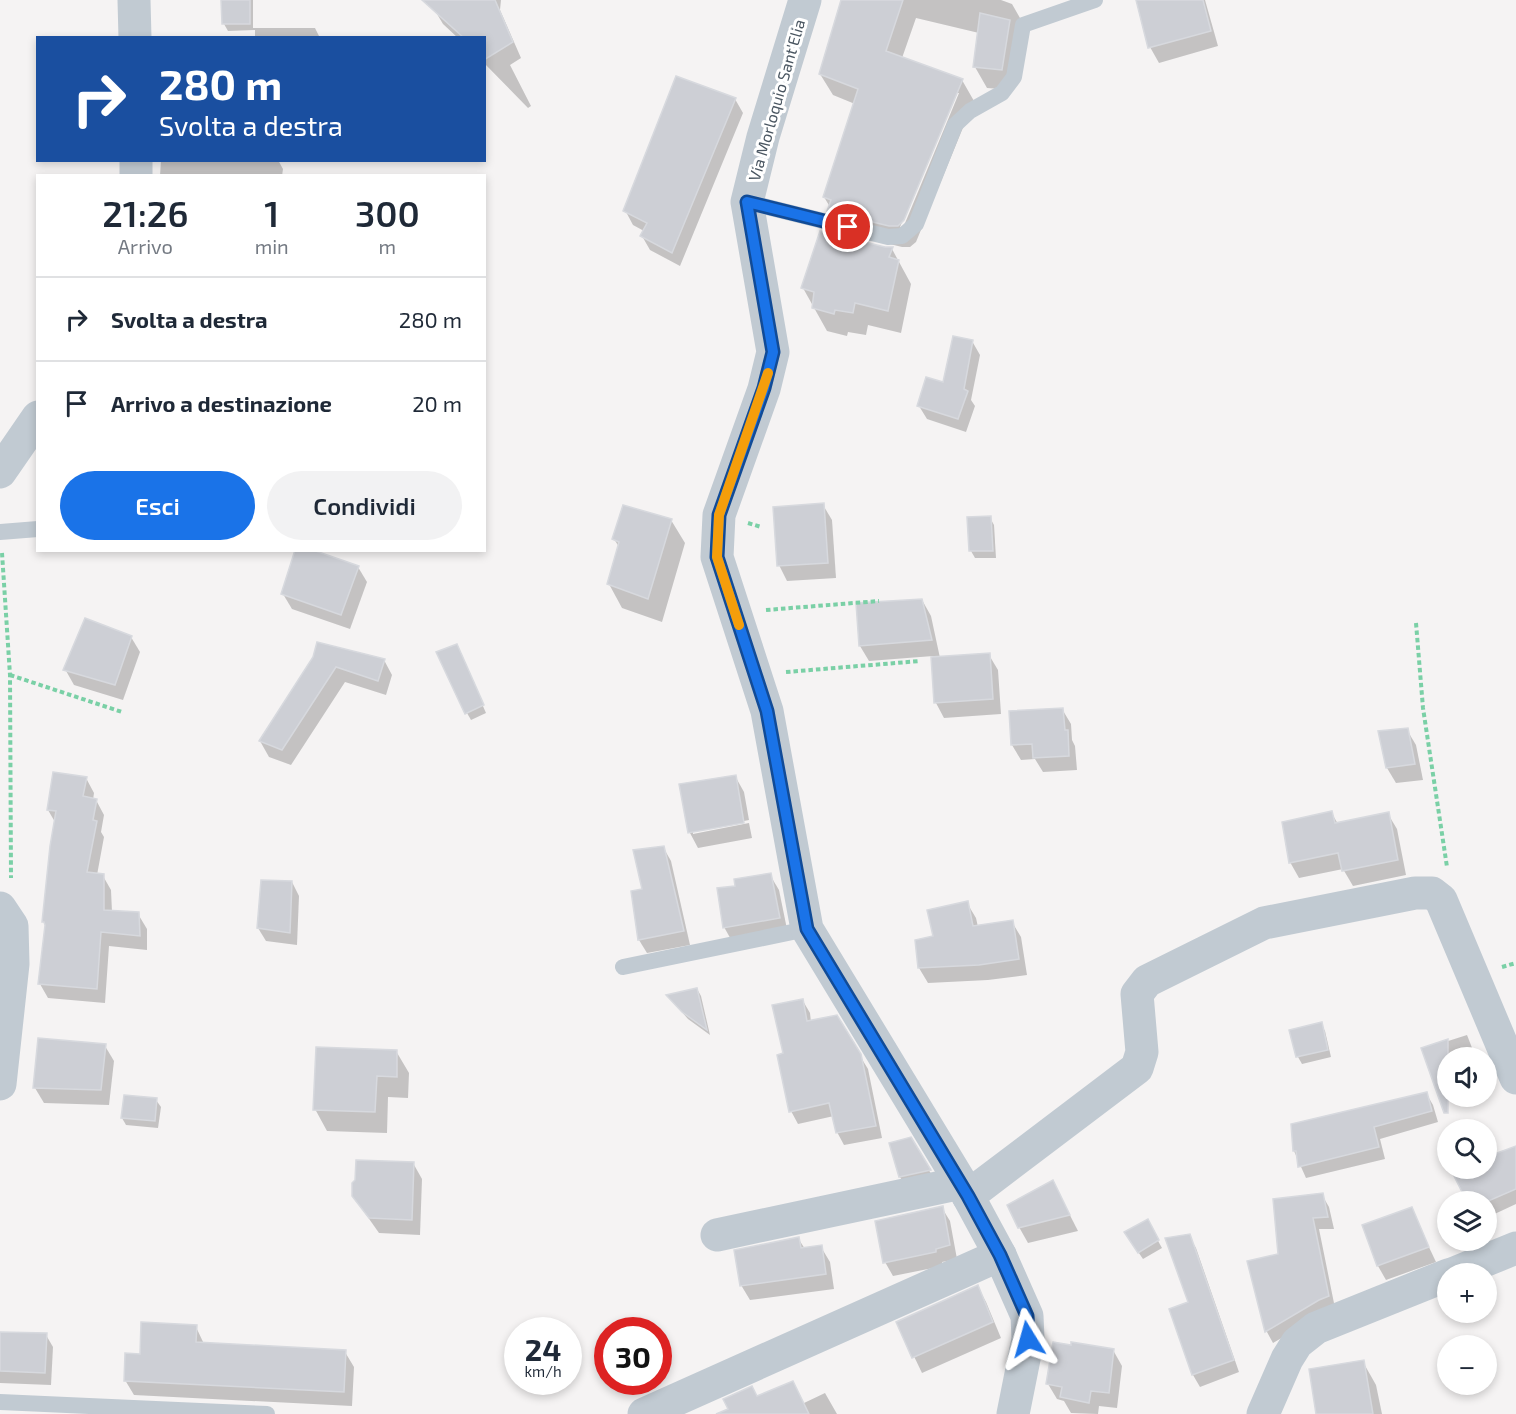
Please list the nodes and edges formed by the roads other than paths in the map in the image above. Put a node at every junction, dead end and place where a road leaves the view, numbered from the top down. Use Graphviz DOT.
graph roads {
  1 [pos="134,0"];
  2 [pos="805,0"];
  3 [pos="1095,0"];
  4 [pos="135,36"];
  5 [pos="747,202"];
  6 [pos="36,420"];
  7 [pos="0,472"];
  8 [pos="36,530"];
  9 [pos="0,532"];
  10 [pos="6,895"];
  11 [pos="807,929"];
  12 [pos="623,967"];
  13 [pos="1516,1078"];
  14 [pos="0,1084"];
  15 [pos="965,1190"];
  16 [pos="717,1235"];
  17 [pos="1516,1248"];
  18 [pos="1000,1255"];
  19 [pos="1479,1263"];
  20 [pos="1437,1279"];
  21 [pos="0,1402"];
  22 [pos="267,1414"];
  23 [pos="644,1414"];
  24 [pos="1013,1414"];
  25 [pos="1263,1414"];
  1 -- 4 [label="street"];
  2 -- 5 [label="street, Via Morloquio Sant'Elia"];
  3 -- 5 [label="lane"];
  5 -- 11 [label="street, Via Morloquio Sant'Elia"];
  6 -- 7 [label="street"];
  8 -- 9 [label="lane"];
  10 -- 14 [label="street"];
  11 -- 12 [label="lane"];
  11 -- 15 [label="street, Via Morloquio Sant'Elia"];
  13 -- 15 [label="street"];
  15 -- 16 [label="street"];
  15 -- 18 [label="street, Via Morloquio Sant'Elia"];
  17 -- 19 [label="street"];
  18 -- 23 [label="street"];
  18 -- 24 [label="street, Via Morloquio Sant'Elia"];
  20 -- 25 [label="street"];
  21 -- 22 [label="lane"];
}
